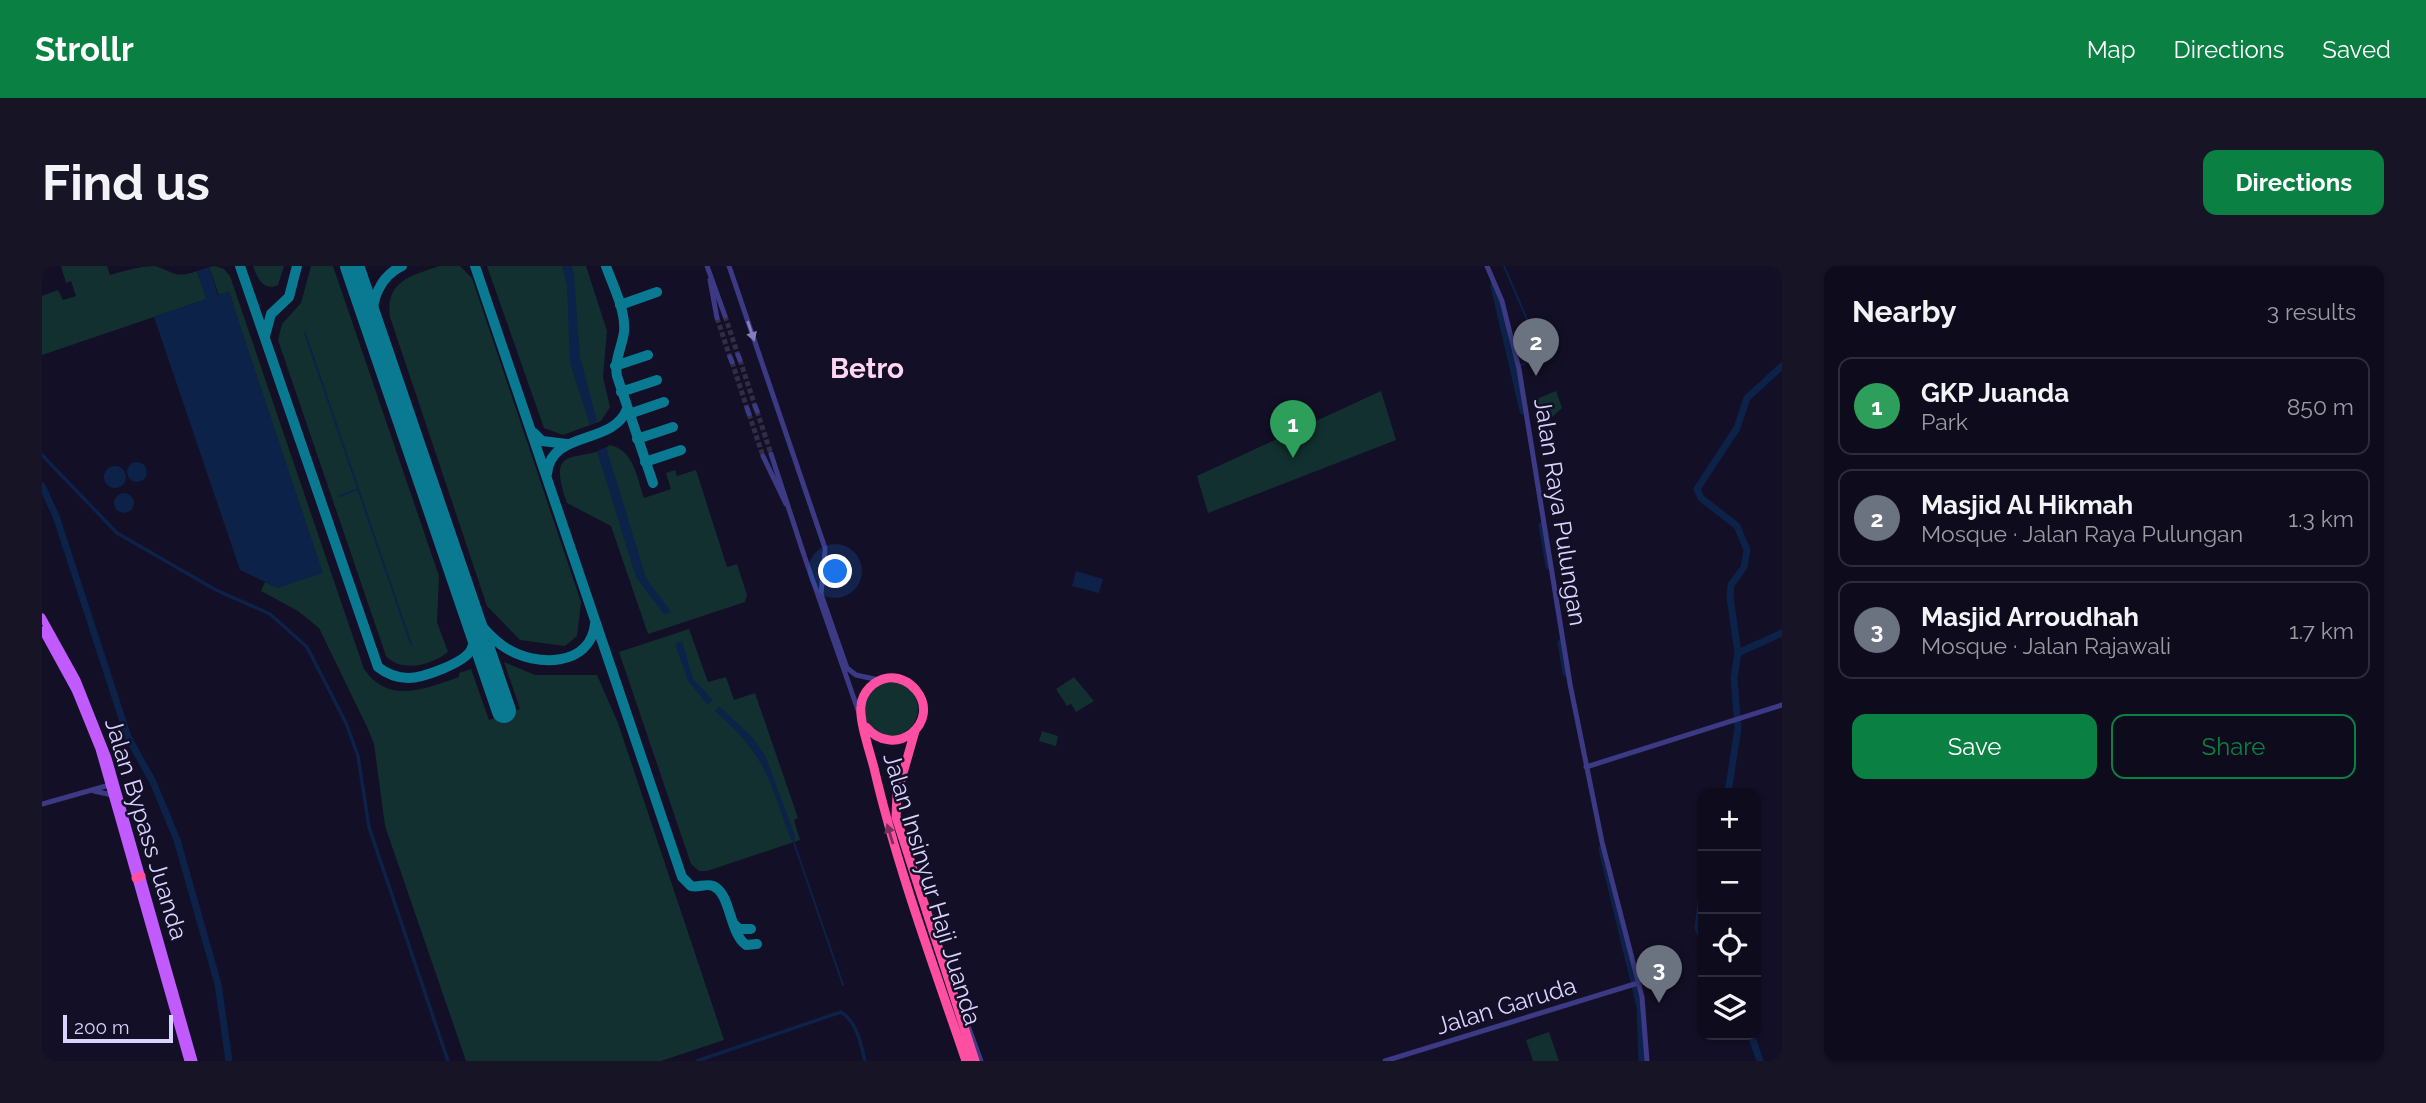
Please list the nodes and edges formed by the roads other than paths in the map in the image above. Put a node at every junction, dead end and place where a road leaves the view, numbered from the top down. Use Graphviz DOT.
graph roads {
  1 [pos="707,266"];
  2 [pos="729,266"];
  3 [pos="1487,266"];
  4 [pos="710,279"];
  5 [pos="725,316"];
  6 [pos="718,318"];
  7 [pos="771,454"];
  8 [pos="763,456"];
  9 [pos="788,506"];
  10 [pos="42,617"];
  11 [pos="42,630"];
  12 [pos="879,680"];
  13 [pos="81,697"];
  14 [pos="1782,705"];
  15 [pos="861,716"];
  16 [pos="866,727"];
  17 [pos="915,731"];
  18 [pos="1586,767"];
  19 [pos="113,784"];
  20 [pos="94,792"];
  21 [pos="112,795"];
  22 [pos="42,804"];
  23 [pos="139,877"];
  24 [pos="914,880"];
  25 [pos="917,900"];
  26 [pos="1635,984"];
  27 [pos="188,1061"];
  28 [pos="194,1061"];
  29 [pos="966,1061"];
  30 [pos="975,1061"];
  31 [pos="981,1061"];
  32 [pos="1385,1061"];
  33 [pos="1647,1061"];
  1 -- 4 [label="street"];
  2 -- 12 [label="street, one-way"];
  3 -- 18 [label="street, Jalan Raya Pulungan"];
  4 -- 5 [label="street"];
  4 -- 6 [label="street"];
  7 -- 9 [label="street"];
  8 -- 9 [label="street"];
  9 -- 15 [label="street"];
  10 -- 13 [label="main road, Jalan Bypass Juanda"];
  11 -- 13 [label="main road, Jalan Bypass Juanda"];
  12 -- 15 [label="highway"];
  12 -- 17 [label="highway"];
  13 -- 19 [label="main road, Jalan Bypass Juanda"];
  14 -- 18 [label="street"];
  15 -- 16 [label="highway"];
  16 -- 17 [label="highway"];
  25 -- 16 [label="highway, Jalan Insinyur Haji Juanda, one-way"];
  17 -- 24 [label="highway, Jalan Insinyur Haji Juanda"];
  18 -- 26 [label="street, Jalan Raya Pulungan"];
  19 -- 20 [label="street"];
  19 -- 21 [label="main road, Jalan Bypass Juanda"];
  19 -- 23 [label="main road, Jalan Bypass Juanda"];
  20 -- 21 [label="street"];
  20 -- 22 [label="street"];
  21 -- 23 [label="main road, Jalan Bypass Juanda"];
  23 -- 27 [label="main road, Jalan Bypass Juanda"];
  23 -- 28 [label="main road, Jalan Bypass Juanda"];
  24 -- 25 [label="highway, Jalan Insinyur Haji Juanda"];
  24 -- 31 [label="street, Jalan Insinyur Haji Juanda"];
  25 -- 29 [label="highway, Jalan Insinyur Haji Juanda"];
  25 -- 30 [label="highway, Jalan Insinyur Haji Juanda"];
  26 -- 32 [label="street, Jalan Garuda"];
  26 -- 33 [label="street, Jalan Raya Pulungan"];
}
